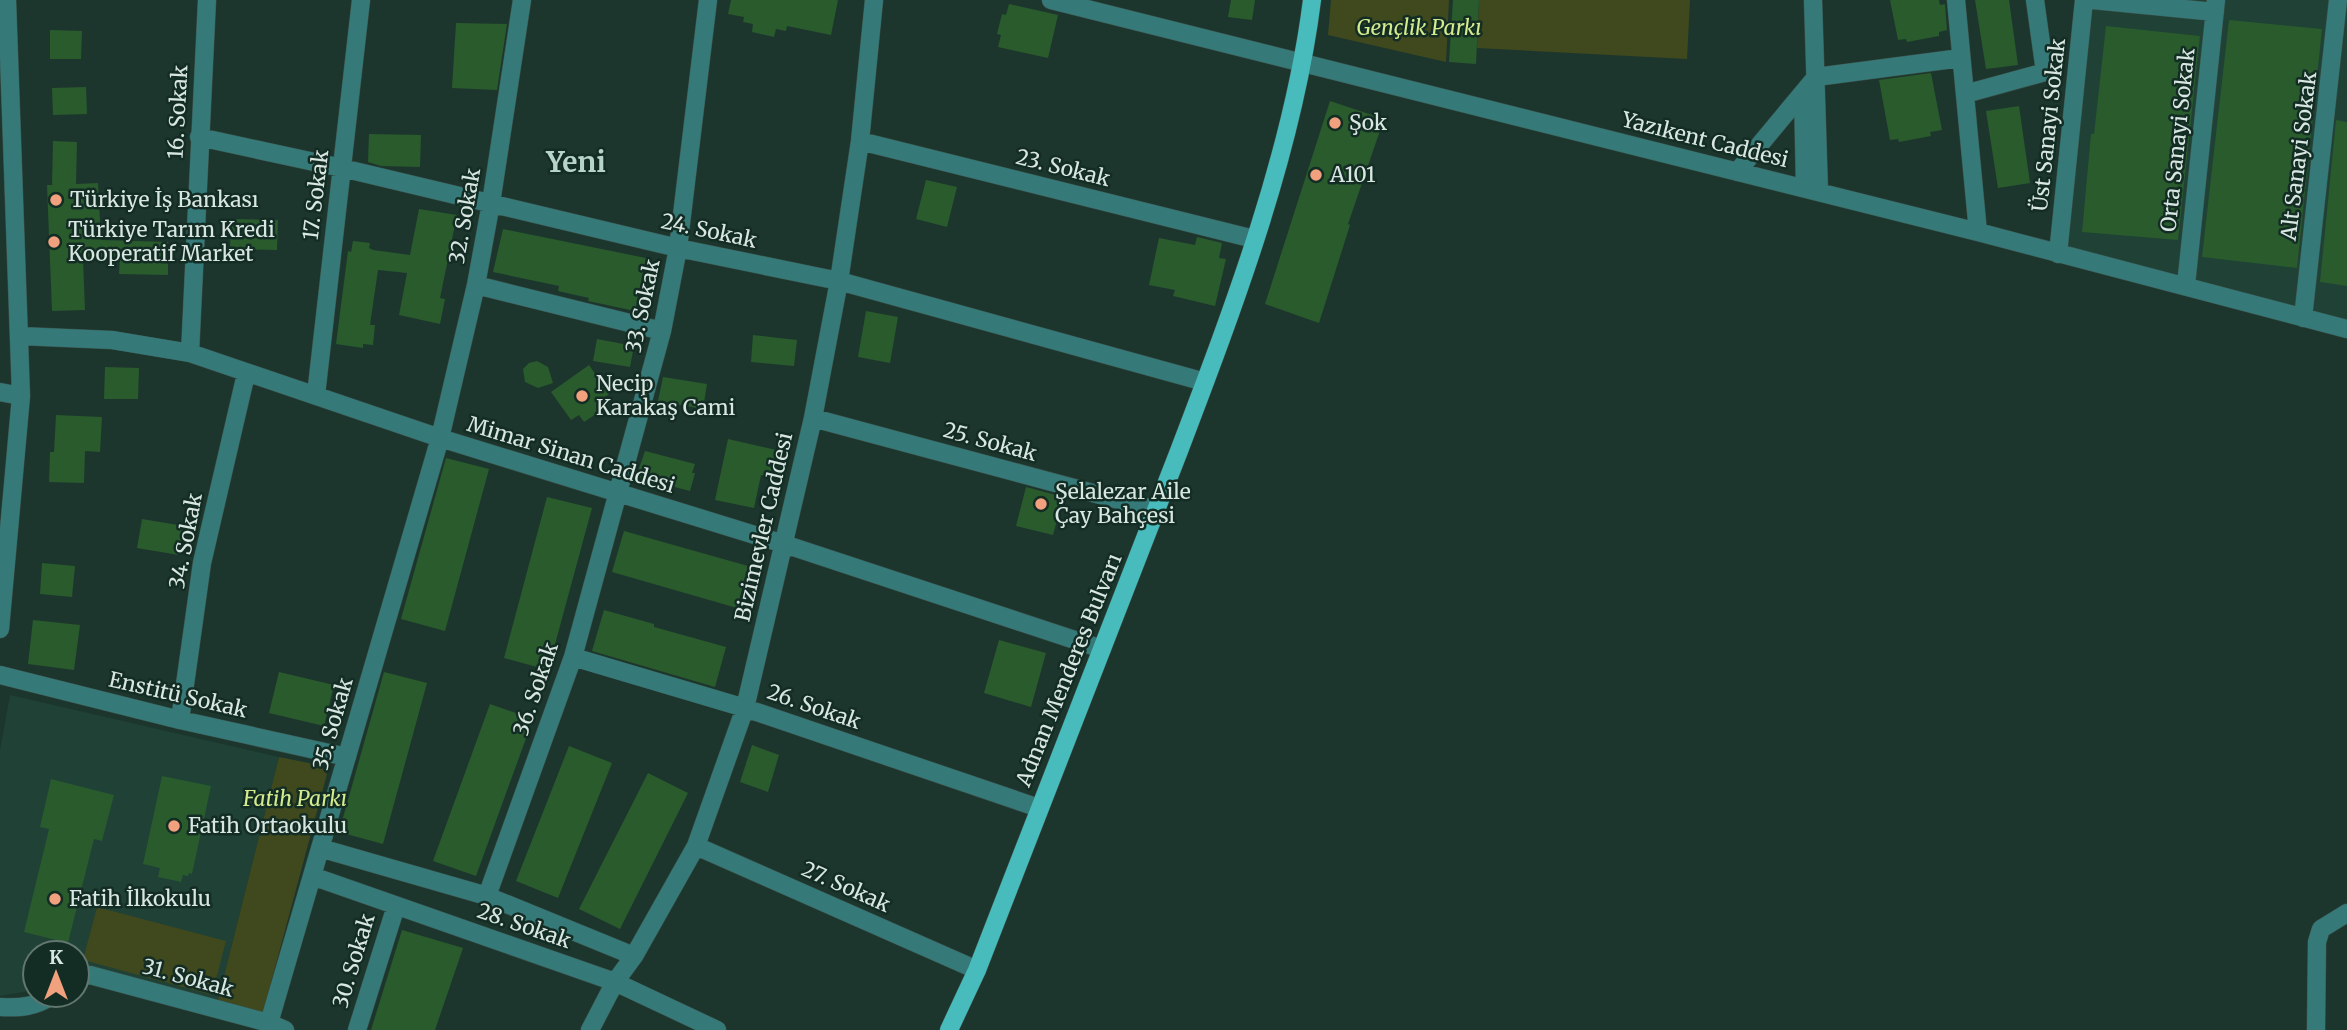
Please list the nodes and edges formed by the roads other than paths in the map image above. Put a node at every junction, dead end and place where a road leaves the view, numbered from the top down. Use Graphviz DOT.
graph roads {
  1 [pos="6,0"];
  2 [pos="207,0"];
  3 [pos="361,0"];
  4 [pos="522,0"];
  5 [pos="708,0"];
  6 [pos="874,0"];
  7 [pos="1051,0"];
  8 [pos="1312,0"];
  9 [pos="1813,0"];
  10 [pos="1956,0"];
  11 [pos="2035,0"];
  12 [pos="2084,0"];
  13 [pos="2092,0"];
  14 [pos="2337,0"];
  15 [pos="2216,6"];
  16 [pos="1961,58"];
  17 [pos="1303,64"];
  18 [pos="1816,77"];
  19 [pos="2339,77"];
  20 [pos="1803,94"];
  21 [pos="1965,94"];
  22 [pos="199,137"];
  23 [pos="860,141"];
  24 [pos="342,168"];
  25 [pos="1737,172"];
  26 [pos="1812,190"];
  27 [pos="491,203"];
  28 [pos="1978,232"];
  29 [pos="1254,239"];
  30 [pos="678,248"];
  31 [pos="2058,254"];
  32 [pos="839,281"];
  33 [pos="476,285"];
  34 [pos="2186,285"];
  35 [pos="2303,318"];
  36 [pos="2347,330"];
  37 [pos="662,331"];
  38 [pos="20,336"];
  39 [pos="190,353"];
  40 [pos="246,374"];
  41 [pos="1205,382"];
  42 [pos="0,392"];
  43 [pos="316,395"];
  44 [pos="21,396"];
  45 [pos="813,418"];
  46 [pos="440,438"];
  47 [pos="618,494"];
  48 [pos="1156,510"];
  49 [pos="784,544"];
  50 [pos="0,629"];
  51 [pos="1102,649"];
  52 [pos="573,657"];
  53 [pos="0,675"];
  54 [pos="745,708"];
  55 [pos="180,720"];
  56 [pos="347,757"];
  57 [pos="1039,808"];
  58 [pos="696,846"];
  59 [pos="320,848"];
  60 [pos="312,876"];
  61 [pos="487,897"];
  62 [pos="396,906"];
  63 [pos="2347,913"];
  64 [pos="634,956"];
  65 [pos="976,970"];
  66 [pos="91,975"];
  67 [pos="615,982"];
  68 [pos="0,1007"];
  69 [pos="21,1008"];
  70 [pos="277,1027"];
  71 [pos="357,1030"];
  72 [pos="590,1030"];
  73 [pos="717,1030"];
  74 [pos="949,1030"];
  75 [pos="2316,1030"];
  1 -- 38 [label="street"];
  2 -- 22 [label="street, 16. Sokak"];
  3 -- 24 [label="street, 17. Sokak"];
  4 -- 27 [label="street, 32. Sokak"];
  5 -- 30 [label="street, 33. Sokak"];
  6 -- 23 [label="street, Bizimevler Caddesi"];
  7 -- 17 [label="street, Yazıkent Caddesi"];
  8 -- 17 [label="main road, Adnan Menderes Bulvarı"];
  9 -- 18 [label="street"];
  10 -- 16 [label="street"];
  11 -- 21 [label="street"];
  12 -- 31 [label="street, Üst Sanayi Sokak"];
  13 -- 15 [label="street"];
  14 -- 19 [label="street, Alt Sanayi Sokak"];
  15 -- 34 [label="street, Orta Sanayi Sokak"];
  16 -- 18 [label="street"];
  16 -- 21 [label="street"];
  17 -- 25 [label="street, Yazıkent Caddesi"];
  17 -- 29 [label="main road, Adnan Menderes Bulvarı"];
  18 -- 20 [label="street"];
  18 -- 26 [label="street"];
  19 -- 35 [label="street, Alt Sanayi Sokak"];
  20 -- 25 [label="street"];
  20 -- 26 [label="street"];
  21 -- 28 [label="street"];
  22 -- 24 [label="street, 24. Sokak"];
  22 -- 39 [label="street, 16. Sokak"];
  23 -- 29 [label="street, 23. Sokak"];
  23 -- 32 [label="street, Bizimevler Caddesi"];
  24 -- 27 [label="street, 24. Sokak"];
  24 -- 43 [label="street, 17. Sokak"];
  25 -- 26 [label="street, Yazıkent Caddesi"];
  26 -- 28 [label="street, Yazıkent Caddesi"];
  27 -- 30 [label="street, 24. Sokak"];
  27 -- 33 [label="street, 32. Sokak"];
  28 -- 31 [label="street, Yazıkent Caddesi"];
  29 -- 41 [label="main road, Adnan Menderes Bulvarı"];
  30 -- 32 [label="street, 24. Sokak"];
  30 -- 37 [label="street, 33. Sokak"];
  31 -- 34 [label="street, Yazıkent Caddesi"];
  32 -- 41 [label="street, 24. Sokak"];
  32 -- 45 [label="street, Bizimevler Caddesi"];
  33 -- 37 [label="street"];
  33 -- 46 [label="street, 32. Sokak"];
  34 -- 35 [label="street, Yazıkent Caddesi"];
  35 -- 36 [label="street, Yazıkent Caddesi"];
  37 -- 47 [label="street, 33. Sokak"];
  38 -- 39 [label="street, Mimar Sinan Caddesi"];
  38 -- 44 [label="street"];
  39 -- 40 [label="street, Mimar Sinan Caddesi"];
  40 -- 43 [label="street, Mimar Sinan Caddesi"];
  40 -- 55 [label="street, 34. Sokak"];
  41 -- 48 [label="main road, Adnan Menderes Bulvarı"];
  42 -- 44 [label="street"];
  43 -- 46 [label="street, Mimar Sinan Caddesi"];
  44 -- 50 [label="street"];
  45 -- 48 [label="street, 25. Sokak"];
  45 -- 49 [label="street, Bizimevler Caddesi"];
  46 -- 47 [label="street, Mimar Sinan Caddesi"];
  46 -- 56 [label="street, 35. Sokak"];
  47 -- 49 [label="street, Mimar Sinan Caddesi"];
  47 -- 52 [label="street, 36. Sokak"];
  48 -- 51 [label="main road, Adnan Menderes Bulvarı"];
  49 -- 51 [label="street, Mimar Sinan Caddesi"];
  49 -- 54 [label="street, Bizimevler Caddesi"];
  51 -- 57 [label="main road, Adnan Menderes Bulvarı"];
  52 -- 54 [label="street, 26. Sokak"];
  52 -- 61 [label="street, 36. Sokak"];
  53 -- 55 [label="street, Enstitü Sokak"];
  54 -- 57 [label="street, 26. Sokak"];
  54 -- 58 [label="street, Bizimevler Caddesi"];
  55 -- 56 [label="street, Enstitü Sokak"];
  56 -- 59 [label="street, 35. Sokak"];
  57 -- 65 [label="main road, Adnan Menderes Bulvarı"];
  58 -- 64 [label="street, Bizimevler Caddesi"];
  58 -- 65 [label="street, 27. Sokak"];
  59 -- 60 [label="street, 35. Sokak"];
  59 -- 61 [label="street, 28. Sokak"];
  60 -- 62 [label="street, 28. Sokak"];
  60 -- 70 [label="street, 35. Sokak"];
  61 -- 64 [label="street, 28. Sokak"];
  62 -- 67 [label="street, 28. Sokak"];
  62 -- 71 [label="street, 30. Sokak"];
  63 -- 75 [label="street"];
  64 -- 67 [label="street, Bizimevler Caddesi"];
  65 -- 74 [label="main road, Adnan Menderes Bulvarı"];
  66 -- 70 [label="street, 31. Sokak"];
  67 -- 72 [label="street, Bizimevler Caddesi"];
  67 -- 73 [label="street, 28. Sokak"];
  68 -- 69 [label="street"];
}
